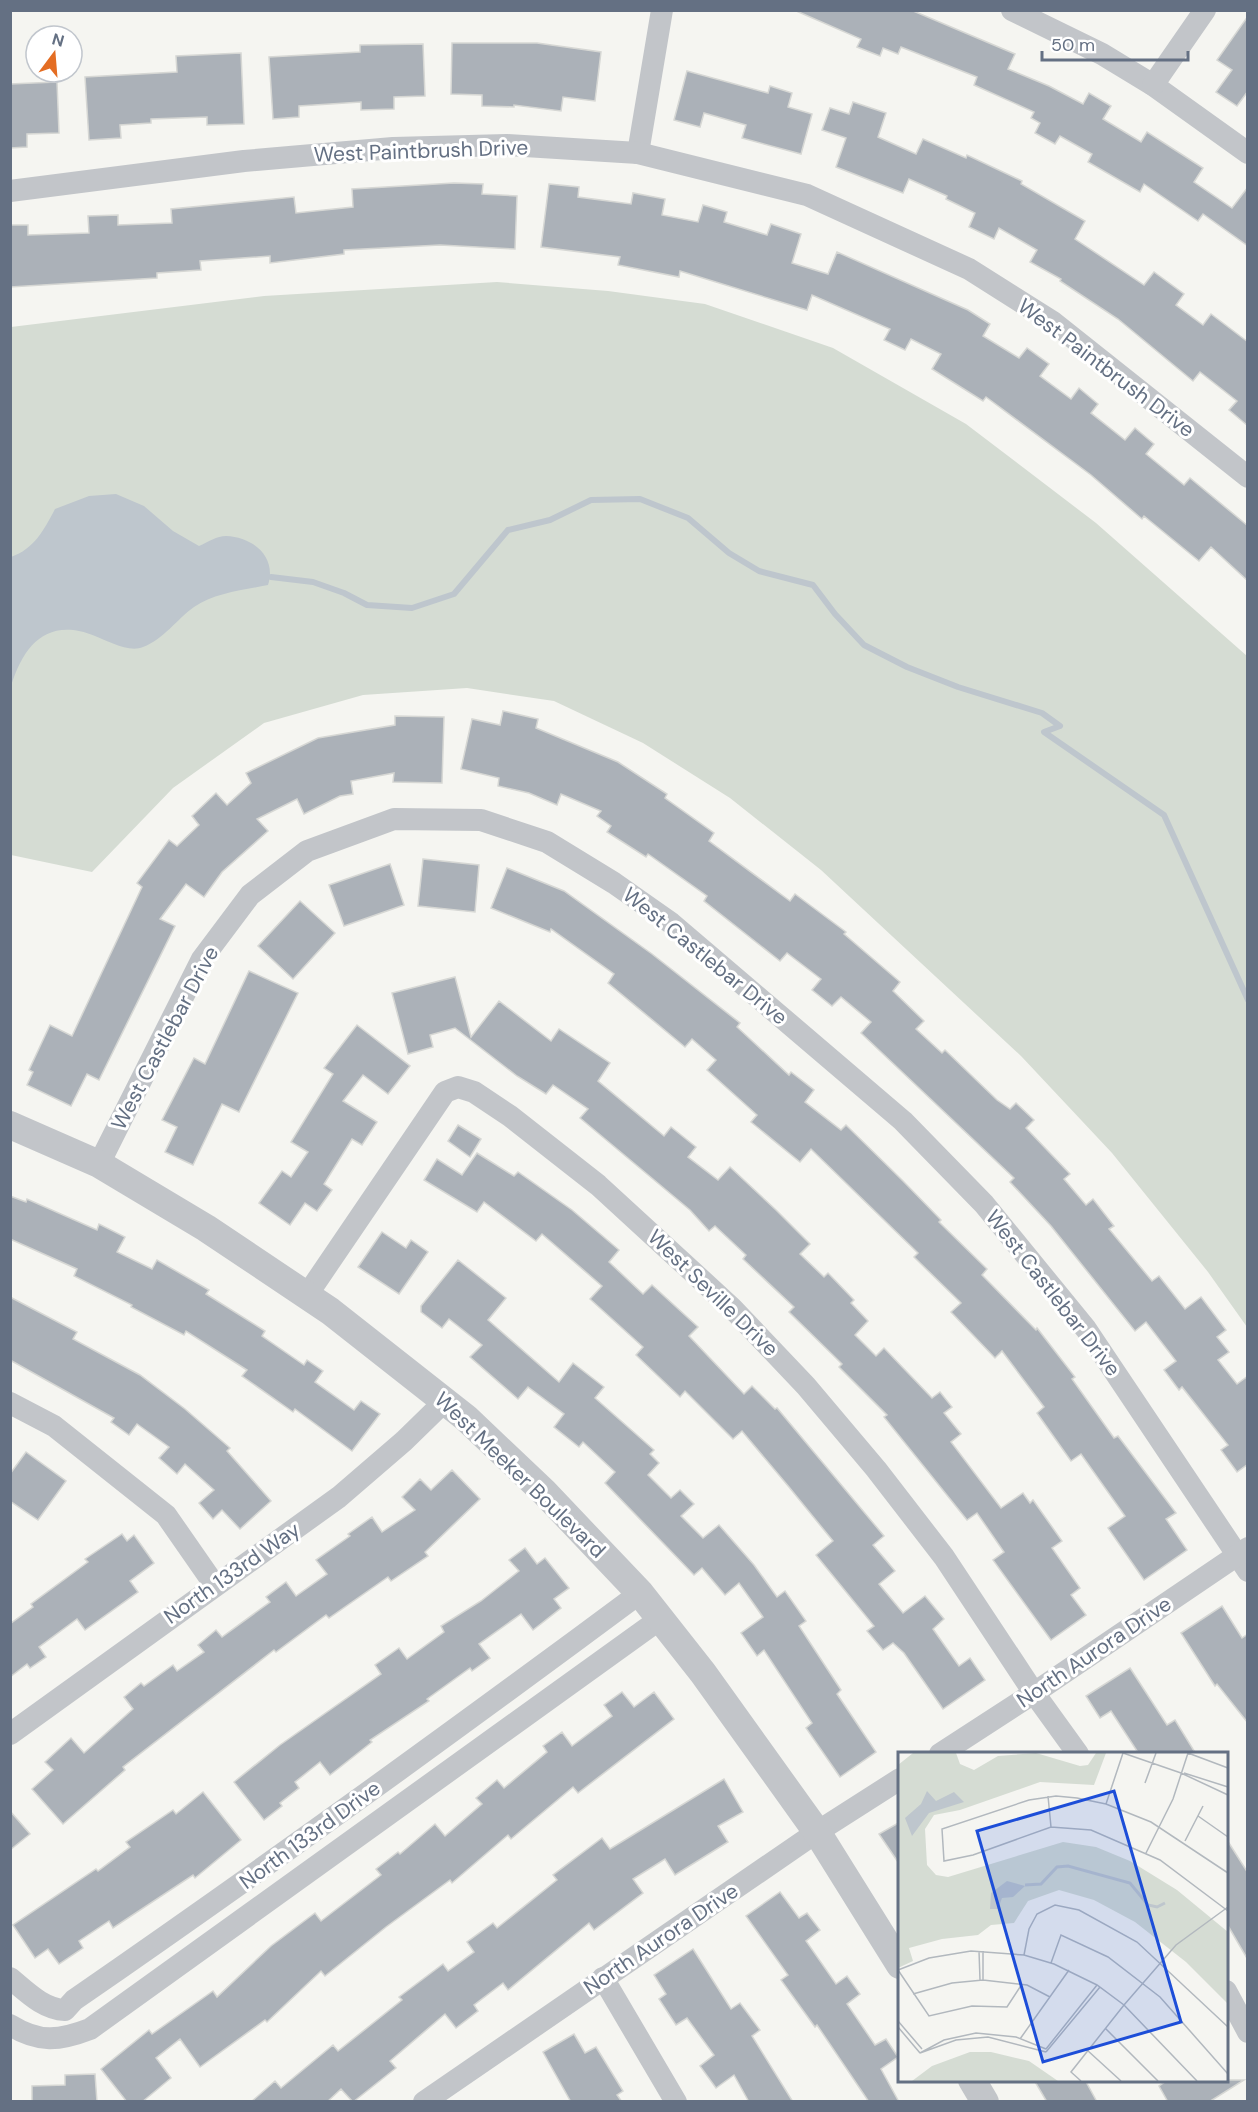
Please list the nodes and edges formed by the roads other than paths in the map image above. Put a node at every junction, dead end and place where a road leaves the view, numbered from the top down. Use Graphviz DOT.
graph roads {
  1 [pos="662,10"];
  2 [pos="1012,10"];
  3 [pos="1205,10"];
  4 [pos="1153,85"];
  5 [pos="638,153"];
  6 [pos="1248,153"];
  7 [pos="10,190"];
  8 [pos="1248,477"];
  9 [pos="10,1125"];
  10 [pos="99,1164"];
  11 [pos="307,1294"];
  12 [pos="445,1401"];
  13 [pos="10,1403"];
  14 [pos="1244,1558"];
  15 [pos="214,1584"];
  16 [pos="640,1593"];
  17 [pos="660,1619"];
  18 [pos="1034,1694"];
  19 [pos="10,1734"];
  20 [pos="433,1747"];
  21 [pos="943,1752"];
  22 [pos="1077,1752"];
  23 [pos="447,1775"];
  24 [pos="898,1780"];
  25 [pos="817,1832"];
  26 [pos="186,1923"];
  27 [pos="202,1949"];
  28 [pos="898,1962"];
  29 [pos="603,1977"];
  30 [pos="10,1978"];
  31 [pos="1228,1993"];
  32 [pos="54,2009"];
  33 [pos="10,2025"];
  34 [pos="1248,2032"];
  35 [pos="50,2039"];
  36 [pos="973,2082"];
  37 [pos="424,2102"];
  38 [pos="676,2102"];
  39 [pos="985,2102"];
  1 -- 5 [label="street"];
  2 -- 4 [label="street"];
  3 -- 4 [label="street"];
  4 -- 6 [label="street"];
  5 -- 7 [label="street, West Paintbrush Drive"];
  5 -- 8 [label="street, West Paintbrush Drive"];
  9 -- 10 [label="street, West Meeker Boulevard"];
  10 -- 11 [label="street, West Meeker Boulevard"];
  10 -- 14 [label="street, West Castlebar Drive"];
  11 -- 12 [label="street, West Meeker Boulevard"];
  11 -- 18 [label="street, West Seville Drive"];
  12 -- 15 [label="street, North 133rd Way"];
  12 -- 16 [label="street, West Meeker Boulevard"];
  13 -- 15 [label="street"];
  14 -- 18 [label="street, North Aurora Drive"];
  15 -- 19 [label="street, North 133rd Way"];
  16 -- 17 [label="street, West Meeker Boulevard"];
  16 -- 20 [label="street, North 133rd Drive"];
  17 -- 23 [label="street, North 133rd Drive"];
  17 -- 25 [label="street, West Meeker Boulevard"];
  18 -- 21 [label="street, North Aurora Drive"];
  18 -- 22 [label="street, West Seville Drive"];
  20 -- 23 [label="street"];
  20 -- 26 [label="street, North 133rd Drive"];
  23 -- 27 [label="street, North 133rd Drive"];
  24 -- 25 [label="street, North Aurora Drive"];
  25 -- 28 [label="street, West Meeker Boulevard"];
  25 -- 29 [label="street, North Aurora Drive"];
  26 -- 27 [label="street"];
  26 -- 32 [label="street, North 133rd Drive"];
  27 -- 35 [label="street, North 133rd Drive"];
  29 -- 37 [label="street, North Aurora Drive"];
  29 -- 38 [label="street"];
  30 -- 32 [label="street"];
  31 -- 34 [label="street"];
  32 -- 35 [label="street"];
  33 -- 35 [label="street"];
  36 -- 39 [label="street"];
}
